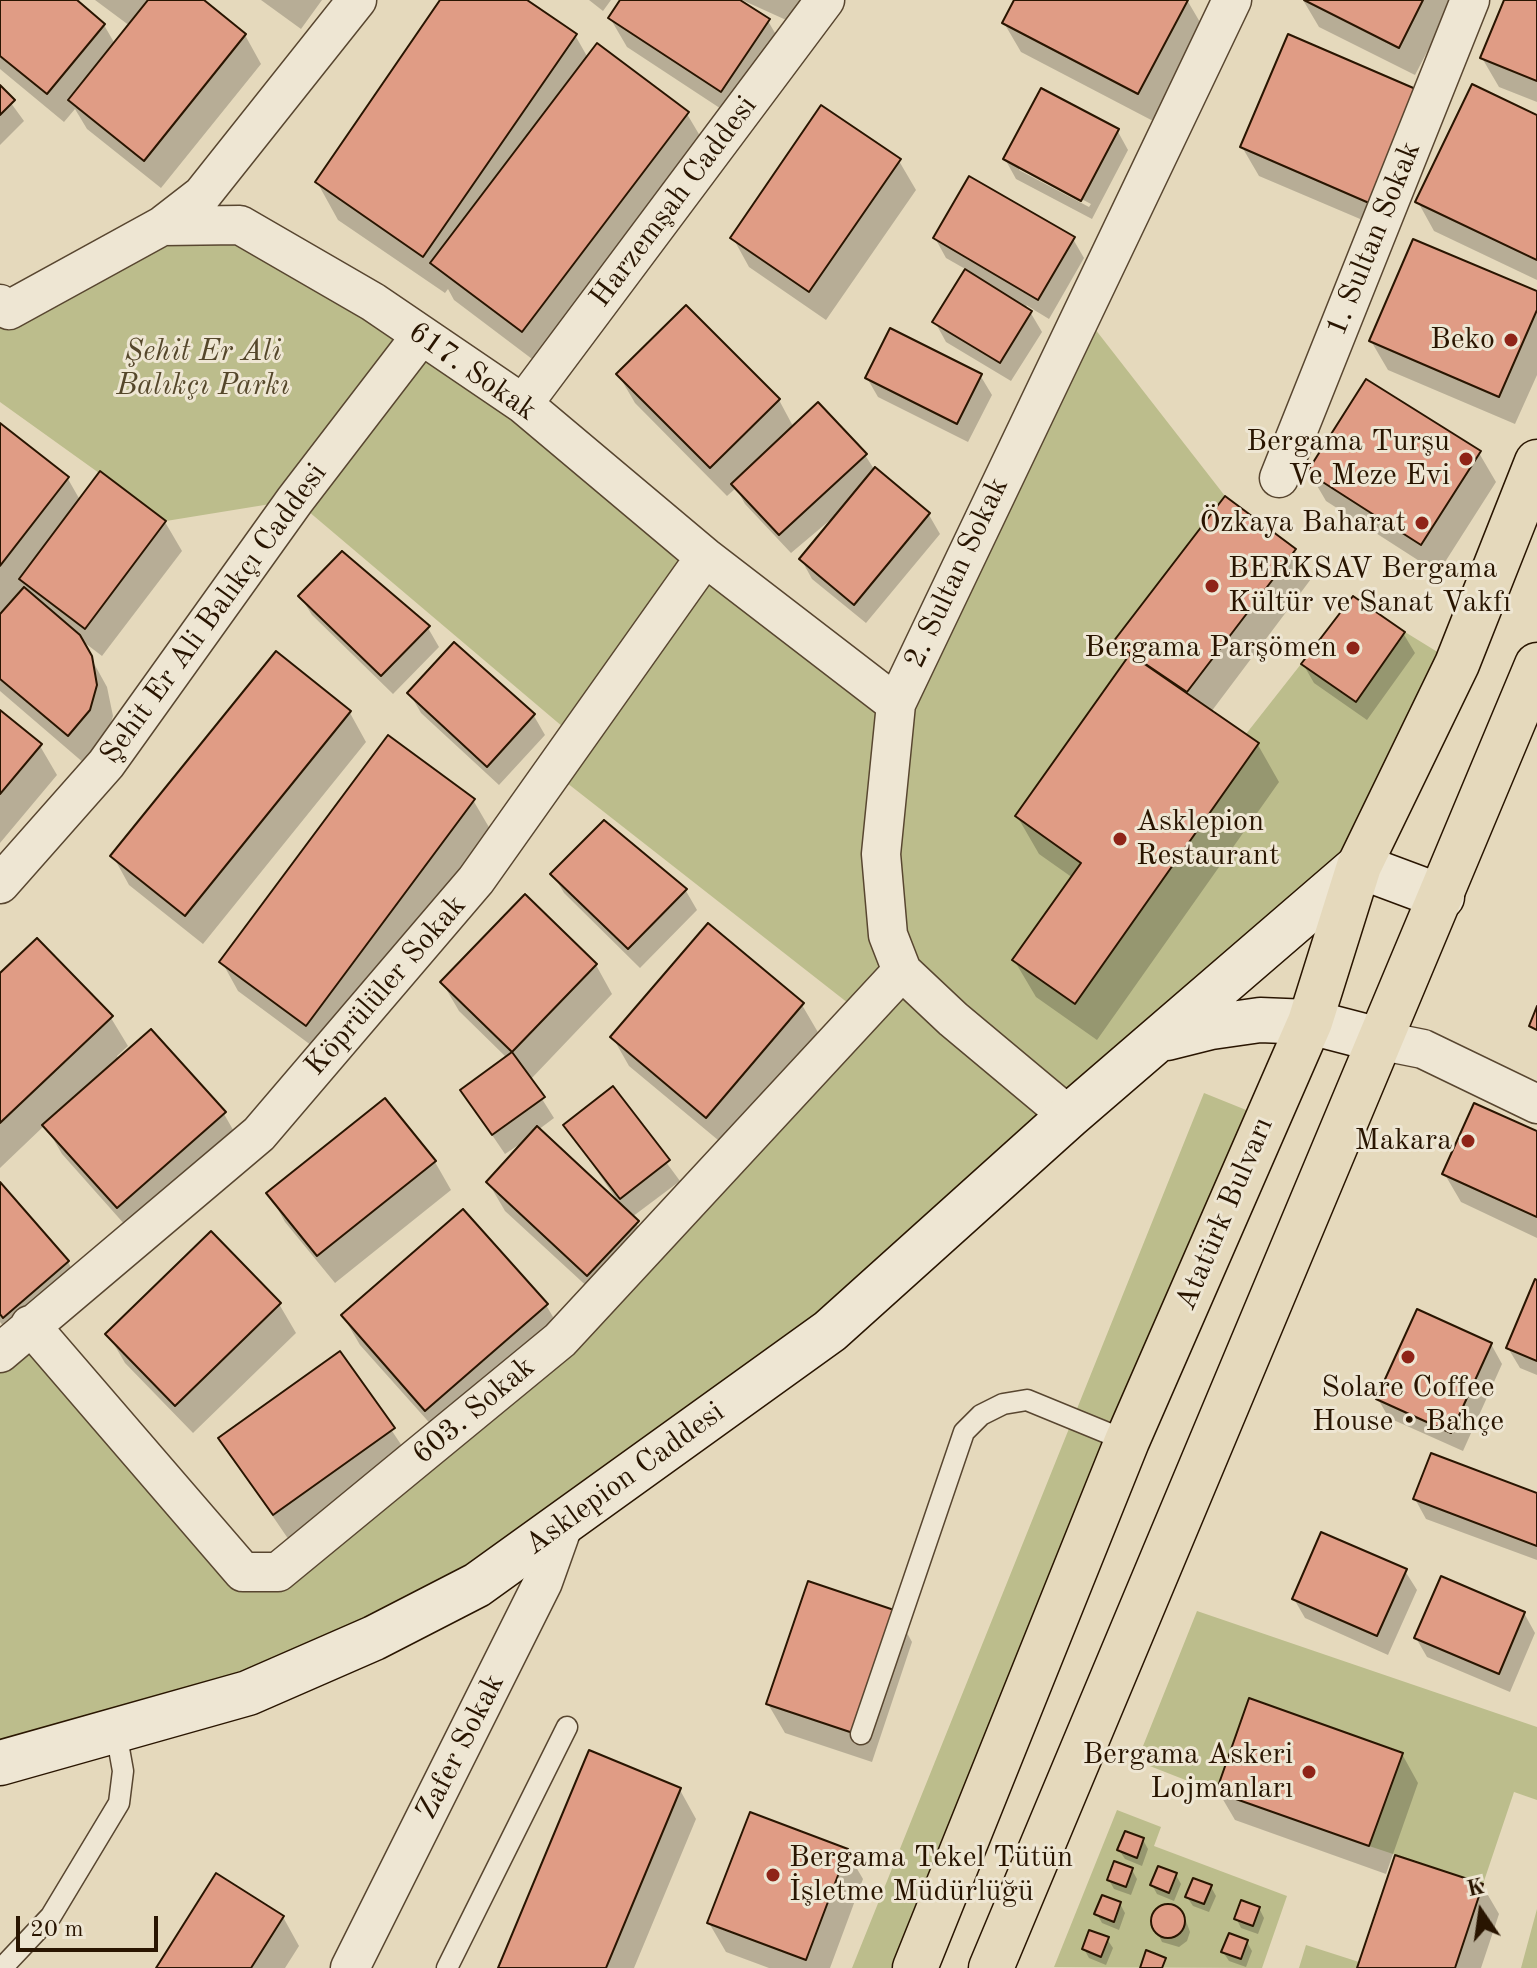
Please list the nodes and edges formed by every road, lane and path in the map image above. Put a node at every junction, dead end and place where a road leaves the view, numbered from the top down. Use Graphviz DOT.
graph roads {
  1 [pos="357,0"];
  2 [pos="825,0"];
  3 [pos="1232,0"];
  4 [pos="1470,0"];
  5 [pos="162,226"];
  6 [pos="3,311"];
  7 [pos="420,337"];
  8 [pos="523,404"];
  9 [pos="1537,462"];
  10 [pos="1279,478"];
  11 [pos="705,557"];
  12 [pos="1537,665"];
  13 [pos="896,704"];
  14 [pos="1359,866"];
  15 [pos="0,884"];
  16 [pos="1442,897"];
  17 [pos="902,971"];
  18 [pos="1310,1022"];
  19 [pos="1161,1040"];
  20 [pos="1383,1041"];
  21 [pos="1537,1104"];
  22 [pos="1069,1116"];
  23 [pos="30,1325"];
  24 [pos="0,1353"];
  25 [pos="1127,1441"];
  26 [pos="564,1523"];
  27 [pos="567,1727"];
  28 [pos="116,1732"];
  29 [pos="861,1734"];
  30 [pos="0,1763"];
  31 [pos="2,1968"];
  32 [pos="350,1968"];
  33 [pos="447,1968"];
  34 [pos="915,1968"];
  35 [pos="991,1968"];
  1 -- 5 [label="street"];
  2 -- 8 [label="street, Harzemşah Caddesi"];
  3 -- 13 [label="street, 2. Sultan Sokak"];
  4 -- 10 [label="street, 1. Sultan Sokak"];
  5 -- 6 [label="street, 617. Sokak"];
  5 -- 7 [label="street, 617. Sokak"];
  7 -- 8 [label="street, 617. Sokak"];
  7 -- 15 [label="street, Şehit Er Ali Balıkçı Caddesi"];
  8 -- 11 [label="street, 617. Sokak"];
  9 -- 14 [label="main road, Atatürk Bulvarı"];
  11 -- 13 [label="street, 617. Sokak"];
  11 -- 23 [label="street, Köprülüler Sokak"];
  12 -- 16 [label="main road"];
  13 -- 17 [label="street, 2. Sultan Sokak"];
  14 -- 16 [label="main road"];
  14 -- 18 [label="main road, Atatürk Bulvarı"];
  14 -- 19 [label="main road, Asklepion Caddesi"];
  16 -- 20 [label="main road"];
  17 -- 22 [label="street, 2. Sultan Sokak"];
  17 -- 23 [label="street, 603. Sokak"];
  18 -- 19 [label="main road, Asklepion Caddesi"];
  18 -- 20 [label="main road, Asklepion Caddesi"];
  18 -- 25 [label="main road, Atatürk Bulvarı"];
  19 -- 22 [label="main road, Asklepion Caddesi"];
  20 -- 21 [label="street"];
  20 -- 35 [label="main road"];
  22 -- 26 [label="main road, Asklepion Caddesi"];
  23 -- 24 [label="street, Köprülüler Sokak"];
  25 -- 29 [label="lane"];
  25 -- 34 [label="main road, Atatürk Bulvarı"];
  26 -- 28 [label="main road, Asklepion Caddesi"];
  26 -- 32 [label="street, Zafer Sokak"];
  27 -- 33 [label="lane"];
  28 -- 30 [label="main road, Asklepion Caddesi"];
  28 -- 31 [label="lane"];
}
